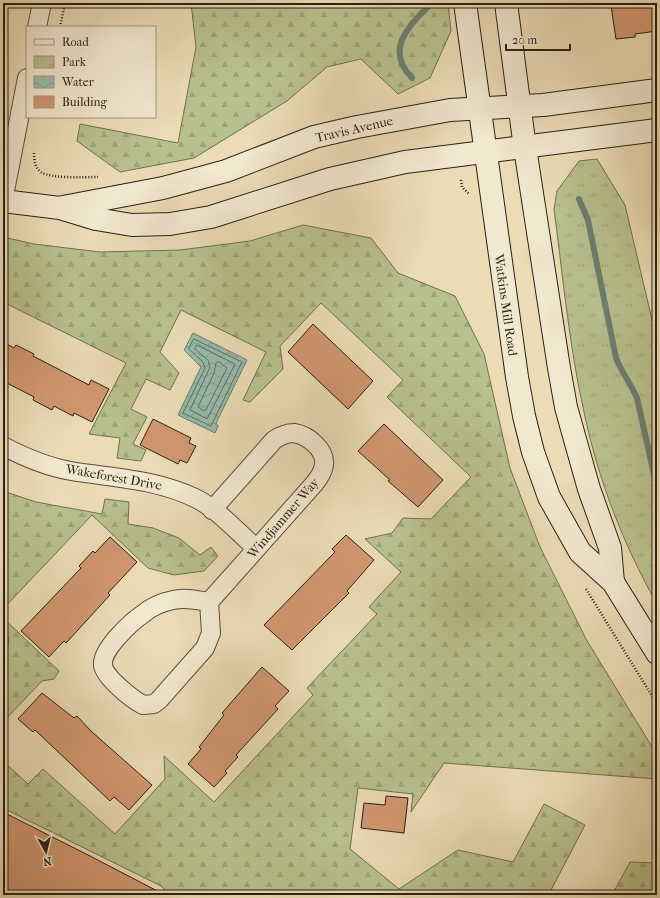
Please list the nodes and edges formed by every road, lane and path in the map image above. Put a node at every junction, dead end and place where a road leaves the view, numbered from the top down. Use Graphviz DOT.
graph roads {
  1 [pos="42,3"];
  2 [pos="65,3"];
  3 [pos="466,3"];
  4 [pos="506,3"];
  5 [pos="37,26"];
  6 [pos="60,26"];
  7 [pos="26,83"];
  8 [pos="657,90"];
  9 [pos="519,106"];
  10 [pos="480,109"];
  11 [pos="657,130"];
  12 [pos="525,148"];
  13 [pos="34,152"];
  14 [pos="485,152"];
  15 [pos="102,176"];
  16 [pos="3,201"];
  17 [pos="60,208"];
  18 [pos="3,446"];
  19 [pos="212,510"];
  20 [pos="256,548"];
  21 [pos="613,582"];
  22 [pos="209,602"];
  23 [pos="657,653"];
  1 -- 5 [label="street"];
  2 -- 6 [label="path"];
  3 -- 10 [label="street, Watkins Mill Road"];
  4 -- 9 [label="street, Watkins Mill Road"];
  7 -- 16 [label="street"];
  8 -- 9 [label="street, Travis Avenue"];
  9 -- 10 [label="street, Travis Avenue"];
  9 -- 12 [label="street, Watkins Mill Road"];
  10 -- 14 [label="street, Watkins Mill Road"];
  10 -- 17 [label="street, Travis Avenue"];
  11 -- 12 [label="street, Travis Avenue"];
  12 -- 14 [label="street, Travis Avenue"];
  12 -- 21 [label="street, Watkins Mill Road"];
  13 -- 15 [label="path"];
  14 -- 17 [label="street, Travis Avenue"];
  14 -- 21 [label="street, Watkins Mill Road"];
  16 -- 17 [label="street, Travis Avenue"];
  18 -- 19 [label="street, Wakeforest Drive"];
  19 -- 20 [label="street, Wakeforest Drive"];
  19 -- 20 [label="street, Windjammer Way"];
  20 -- 22 [label="street, Windjammer Way"];
  21 -- 23 [label="street, Watkins Mill Road"];
  22 -- 22 [label="street"];
}
